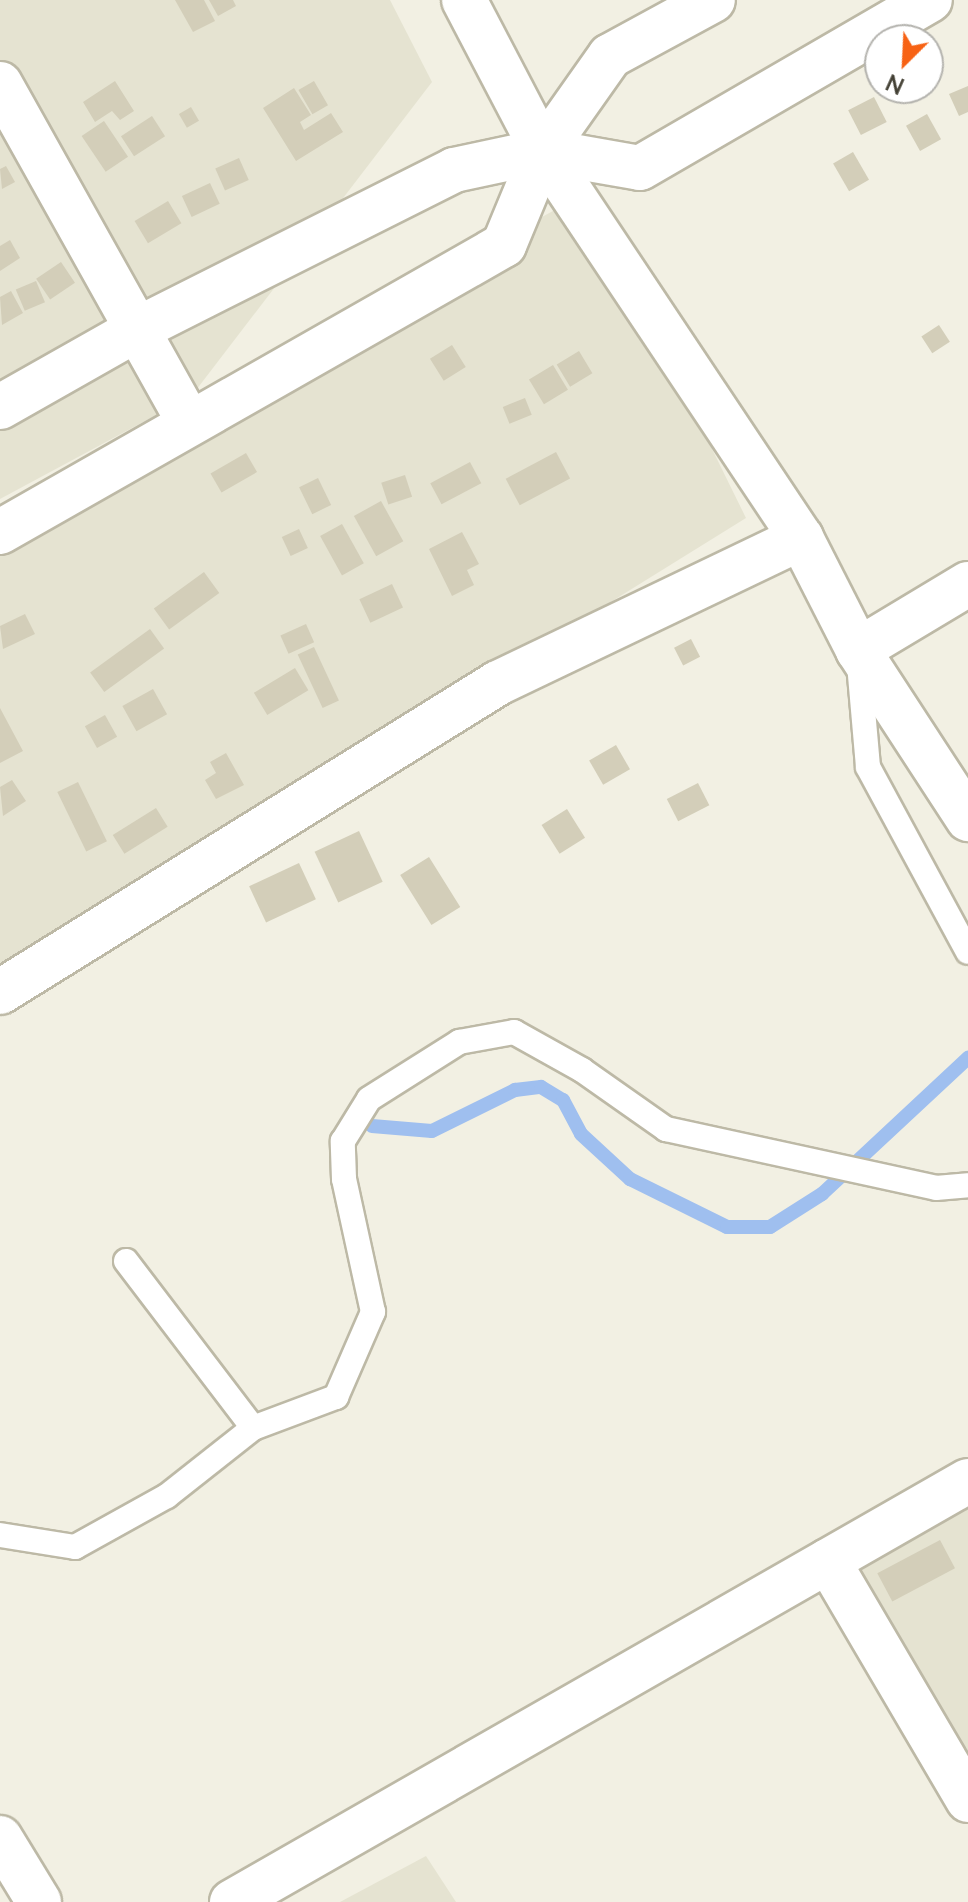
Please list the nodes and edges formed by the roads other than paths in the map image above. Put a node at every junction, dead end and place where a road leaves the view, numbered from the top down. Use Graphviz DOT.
graph roads {
  1 [pos="464,0"];
  2 [pos="713,0"];
  3 [pos="930,0"];
  4 [pos="0,84"];
  5 [pos="543,151"];
  6 [pos="136,330"];
  7 [pos="0,407"];
  8 [pos="189,422"];
  9 [pos="0,532"];
  10 [pos="801,538"];
  11 [pos="968,584"];
  12 [pos="858,650"];
  13 [pos="968,819"];
  14 [pos="968,952"];
  15 [pos="0,992"];
  16 [pos="968,1185"];
  17 [pos="126,1261"];
  18 [pos="253,1428"];
  19 [pos="968,1481"];
  20 [pos="0,1535"];
  21 [pos="828,1561"];
  22 [pos="968,1800"];
  23 [pos="0,1838"];
  24 [pos="39,1902"];
  25 [pos="232,1902"];
  1 -- 5 [label="street"];
  2 -- 5 [label="street"];
  3 -- 5 [label="street"];
  4 -- 6 [label="street"];
  5 -- 6 [label="street"];
  5 -- 8 [label="street"];
  5 -- 10 [label="street"];
  6 -- 7 [label="street"];
  6 -- 8 [label="street"];
  8 -- 9 [label="street"];
  10 -- 12 [label="street"];
  10 -- 15 [label="street"];
  11 -- 12 [label="street"];
  12 -- 13 [label="street"];
  12 -- 14 [label="lane"];
  16 -- 18 [label="lane"];
  17 -- 18 [label="lane"];
  18 -- 20 [label="lane"];
  19 -- 21 [label="street"];
  21 -- 22 [label="street"];
  21 -- 25 [label="street"];
  23 -- 24 [label="street"];
}
